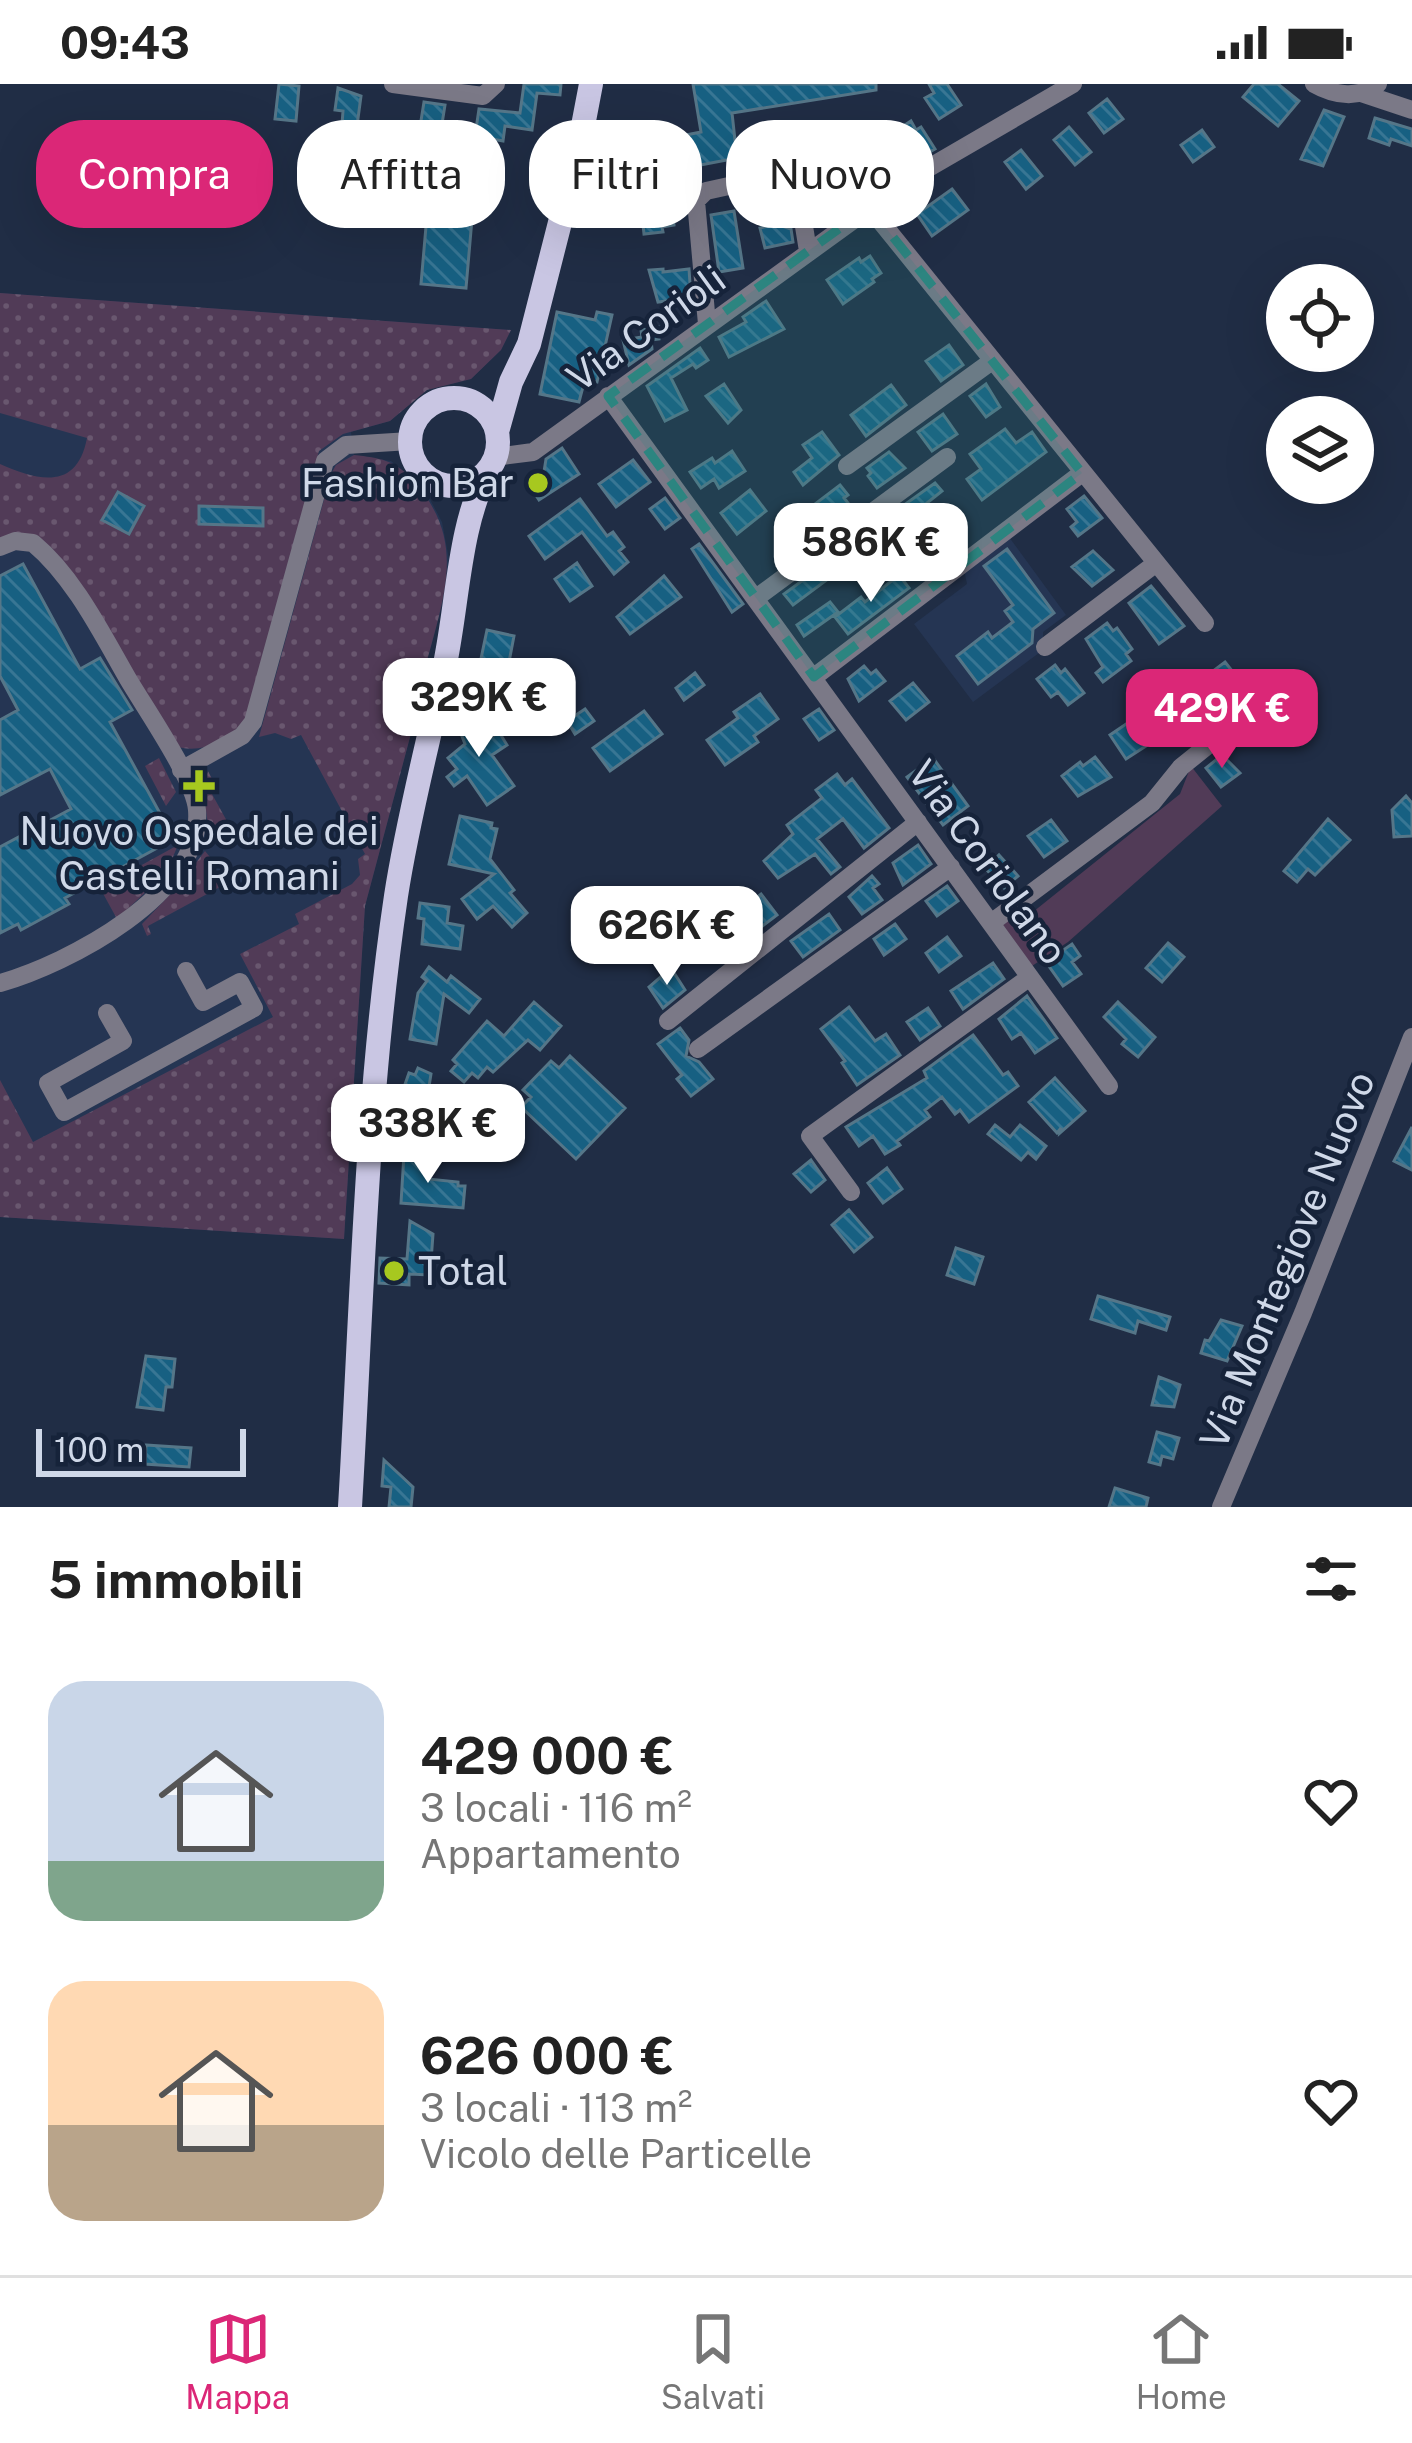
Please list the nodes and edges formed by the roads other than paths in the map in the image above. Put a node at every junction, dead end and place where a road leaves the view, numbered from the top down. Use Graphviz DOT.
graph roads {
  1 [pos="393,84"];
  2 [pos="496,84"];
  3 [pos="590,84"];
  4 [pos="1073,84"];
  5 [pos="1314,84"];
  6 [pos="1358,89"];
  7 [pos="1043,92"];
  8 [pos="1412,110"];
  9 [pos="934,164"];
  10 [pos="726,187"];
  11 [pos="804,228"];
  12 [pos="840,228"];
  13 [pos="886,228"];
  14 [pos="808,251"];
  15 [pos="707,324"];
  16 [pos="992,361"];
  17 [pos="511,382"];
  18 [pos="608,396"];
  19 [pos="476,404"];
  20 [pos="410,441"];
  21 [pos="494,453"];
  22 [pos="946,457"];
  23 [pos="847,466"];
  24 [pos="1082,473"];
  25 [pos="446,484"];
  26 [pos="0,547"];
  27 [pos="464,556"];
  28 [pos="1155,564"];
  29 [pos="756,598"];
  30 [pos="1204,623"];
  31 [pos="1045,647"];
  32 [pos="814,677"];
  33 [pos="1268,697"];
  34 [pos="181,770"];
  35 [pos="918,822"];
  36 [pos="951,867"];
  37 [pos="991,922"];
  38 [pos="186,971"];
  39 [pos="1030,977"];
  40 [pos="0,983"];
  41 [pos="106,1013"];
  42 [pos="668,1021"];
  43 [pos="1412,1036"];
  44 [pos="698,1049"];
  45 [pos="1109,1086"];
  46 [pos="851,1192"];
  47 [pos="350,1507"];
  48 [pos="1221,1507"];
  1 -- 2 [label="street"];
  3 -- 17 [label="main road"];
  4 -- 7 [label="street, Via Corioli"];
  5 -- 6 [label="street"];
  6 -- 8 [label="street"];
  7 -- 9 [label="street, Via Corioli"];
  10 -- 15 [label="street"];
  11 -- 14 [label="street"];
  12 -- 14 [label="street, Via Corioli"];
  13 -- 16 [label="street"];
  14 -- 15 [label="street, Via Corioli"];
  15 -- 18 [label="street, Via Corioli"];
  16 -- 23 [label="street"];
  16 -- 24 [label="street"];
  17 -- 19 [label="main road"];
  17 -- 21 [label="main road"];
  18 -- 21 [label="street, Via Corioli"];
  18 -- 29 [label="street, Via Coriolano"];
  19 -- 20 [label="main road"];
  19 -- 21 [label="main road"];
  20 -- 25 [label="main road"];
  20 -- 34 [label="street"];
  21 -- 25 [label="main road"];
  21 -- 27 [label="main road"];
  22 -- 29 [label="street"];
  24 -- 28 [label="street"];
  24 -- 32 [label="street"];
  25 -- 27 [label="main road"];
  26 -- 34 [label="street"];
  27 -- 47 [label="main road"];
  28 -- 30 [label="street"];
  28 -- 31 [label="street"];
  29 -- 32 [label="street, Via Coriolano"];
  32 -- 35 [label="street, Via Coriolano"];
  33 -- 37 [label="street"];
  34 -- 40 [label="street"];
  35 -- 36 [label="street, Via Coriolano"];
  35 -- 42 [label="street"];
  36 -- 37 [label="street, Via Coriolano"];
  36 -- 44 [label="street"];
  37 -- 39 [label="street, Via Coriolano"];
  38 -- 41 [label="street"];
  39 -- 45 [label="street, Via Coriolano"];
  39 -- 46 [label="street"];
  43 -- 48 [label="street, Via Montegiove Nuovo"];
}
